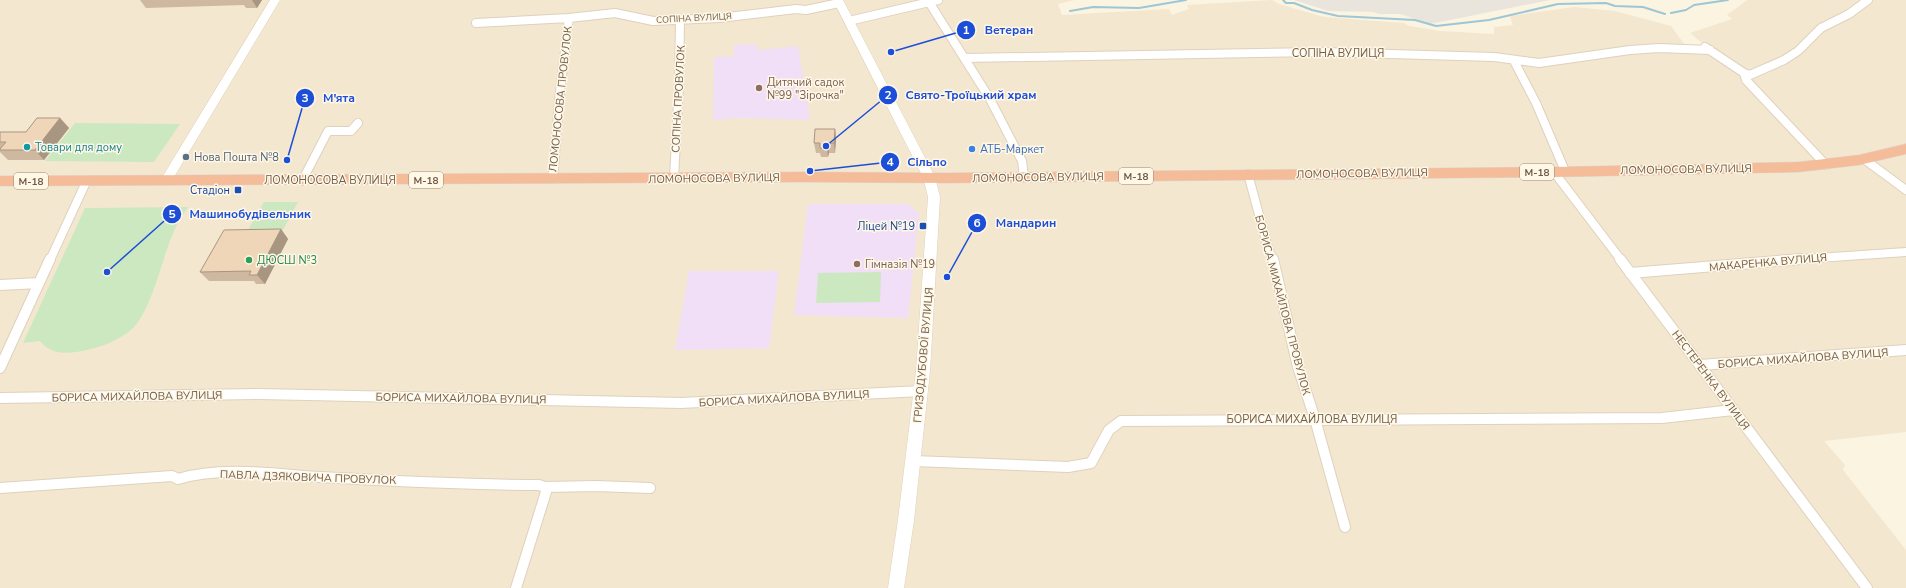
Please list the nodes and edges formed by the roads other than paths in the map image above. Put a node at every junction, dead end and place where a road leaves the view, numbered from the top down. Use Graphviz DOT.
graph roads {
  1 [pos="275,0"];
  2 [pos="938,0"];
  3 [pos="1868,0"];
  4 [pos="839,1"];
  5 [pos="929,2"];
  6 [pos="569,18"];
  7 [pos="680,19"];
  8 [pos="849,21"];
  9 [pos="476,23"];
  10 [pos="1701,44"];
  11 [pos="1710,50"];
  12 [pos="965,58"];
  13 [pos="1514,61"];
  14 [pos="1744,73"];
  15 [pos="358,123"];
  16 [pos="1906,149"];
  17 [pos="1864,159"];
  18 [pos="1826,165"];
  19 [pos="1559,172"];
  20 [pos="1248,174"];
  21 [pos="1024,177"];
  22 [pos="674,178"];
  23 [pos="929,178"];
  24 [pos="167,179"];
  25 [pos="551,179"];
  26 [pos="87,180"];
  27 [pos="0,181"];
  28 [pos="302,181"];
  29 [pos="1906,190"];
  30 [pos="1906,252"];
  31 [pos="1630,273"];
  32 [pos="39,283"];
  33 [pos="0,285"];
  34 [pos="1906,350"];
  35 [pos="1700,365"];
  36 [pos="0,368"];
  37 [pos="921,391"];
  38 [pos="0,398"];
  39 [pos="1733,410"];
  40 [pos="1315,419"];
  41 [pos="913,461"];
  42 [pos="545,487"];
  43 [pos="0,488"];
  44 [pos="650,488"];
  45 [pos="1345,527"];
  46 [pos="516,588"];
  47 [pos="896,588"];
  48 [pos="1867,588"];
  1 -- 24 [label="street"];
  2 -- 5 [label="street"];
  3 -- 14 [label="street"];
  4 -- 7 [label="street, СОПІНА ВУЛИЦЯ"];
  4 -- 8 [label="street, ГРИЗОДУБОВОЇ ВУЛИЦЯ"];
  5 -- 8 [label="street"];
  5 -- 12 [label="street"];
  6 -- 7 [label="street, СОПІНА ВУЛИЦЯ"];
  6 -- 9 [label="street, СОПІНА ВУЛИЦЯ"];
  6 -- 25 [label="street, ЛОМОНОСОВА ПРОВУЛОК"];
  7 -- 22 [label="street, СОПІНА ПРОВУЛОК"];
  8 -- 23 [label="street, ГРИЗОДУБОВОЇ ВУЛИЦЯ"];
  10 -- 11 [label="street"];
  11 -- 13 [label="street, СОПІНА ВУЛИЦЯ"];
  11 -- 14 [label="street"];
  12 -- 13 [label="street, СОПІНА ВУЛИЦЯ"];
  12 -- 21 [label="street"];
  13 -- 19 [label="street, НЕСТЕРЕНКА ВУЛИЦЯ"];
  14 -- 18 [label="street"];
  15 -- 28 [label="street"];
  16 -- 17 [label="highway, ЛОМОНОСОВА ВУЛИЦЯ / М-18"];
  17 -- 18 [label="highway, ЛОМОНОСОВА ВУЛИЦЯ / М-18"];
  17 -- 29 [label="street"];
  18 -- 19 [label="highway, ЛОМОНОСОВА ВУЛИЦЯ / М-18"];
  19 -- 20 [label="highway, ЛОМОНОСОВА ВУЛИЦЯ / М-18"];
  19 -- 31 [label="street, НЕСТЕРЕНКА ВУЛИЦЯ"];
  20 -- 21 [label="highway, ЛОМОНОСОВА ВУЛИЦЯ / М-18"];
  20 -- 40 [label="street, БОРИСА МИХАЙЛОВА ПРОВУЛОК"];
  21 -- 23 [label="highway, ЛОМОНОСОВА ВУЛИЦЯ / М-18"];
  22 -- 23 [label="highway, ЛОМОНОСОВА ВУЛИЦЯ / М-18"];
  22 -- 25 [label="highway, ЛОМОНОСОВА ВУЛИЦЯ / М-18"];
  23 -- 37 [label="street, ГРИЗОДУБОВОЇ ВУЛИЦЯ"];
  24 -- 26 [label="highway, ЛОМОНОСОВА ВУЛИЦЯ / М-18"];
  24 -- 28 [label="highway, ЛОМОНОСОВА ВУЛИЦЯ / М-18"];
  25 -- 28 [label="highway, ЛОМОНОСОВА ВУЛИЦЯ / М-18"];
  26 -- 27 [label="highway, ЛОМОНОСОВА ВУЛИЦЯ / М-18"];
  26 -- 32 [label="street"];
  30 -- 31 [label="street, МАКАРЕНКА ВУЛИЦЯ"];
  31 -- 35 [label="street, НЕСТЕРЕНКА ВУЛИЦЯ"];
  32 -- 33 [label="street"];
  32 -- 36 [label="street"];
  34 -- 35 [label="street, БОРИСА МИХАЙЛОВА ВУЛИЦЯ"];
  35 -- 39 [label="street, НЕСТЕРЕНКА ВУЛИЦЯ"];
  37 -- 38 [label="street, БОРИСА МИХАЙЛОВА ВУЛИЦЯ"];
  37 -- 41 [label="street, ГРИЗОДУБОВОЇ ВУЛИЦЯ"];
  39 -- 40 [label="street, БОРИСА МИХАЙЛОВА ВУЛИЦЯ"];
  39 -- 48 [label="street, НЕСТЕРЕНКА ВУЛИЦЯ"];
  40 -- 41 [label="street, БОРИСА МИХАЙЛОВА ВУЛИЦЯ"];
  40 -- 45 [label="street, БОРИСА МИХАЙЛОВА ПРОВУЛОК"];
  41 -- 47 [label="street, ГРИЗОДУБОВОЇ ВУЛИЦЯ"];
  42 -- 43 [label="street, ПАВЛА ДЗЯКОВИЧА ПРОВУЛОК"];
  42 -- 44 [label="street, ПАВЛА ДЗЯКОВИЧА ПРОВУЛОК"];
  42 -- 46 [label="street"];
}
